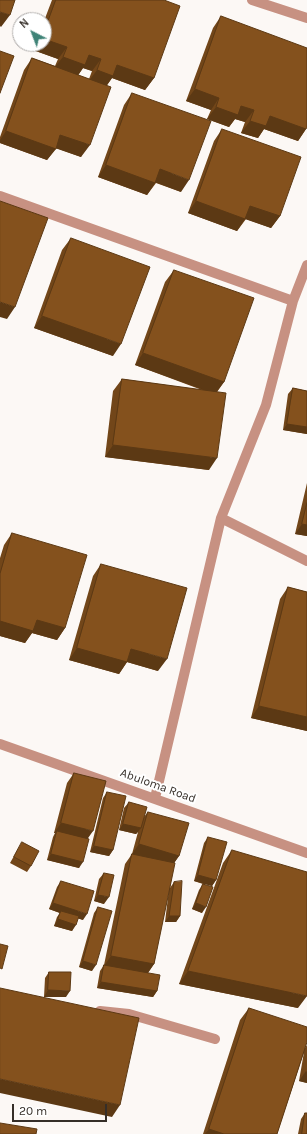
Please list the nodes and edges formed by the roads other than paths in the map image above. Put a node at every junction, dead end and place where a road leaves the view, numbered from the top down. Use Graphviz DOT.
graph roads {
  1 [pos="252,0"];
  2 [pos="307,18"];
  3 [pos="0,196"];
  4 [pos="307,264"];
  5 [pos="293,302"];
  6 [pos="220,518"];
  7 [pos="307,561"];
  8 [pos="0,745"];
  9 [pos="155,798"];
  10 [pos="307,854"];
  11 [pos="92,1010"];
  12 [pos="215,1039"];
  1 -- 2 [label="street"];
  3 -- 5 [label="street"];
  4 -- 5 [label="street"];
  5 -- 6 [label="street"];
  6 -- 7 [label="street"];
  6 -- 9 [label="street"];
  8 -- 9 [label="street, Abuloma Road"];
  9 -- 10 [label="street, Abuloma Road"];
  11 -- 12 [label="street"];
}
